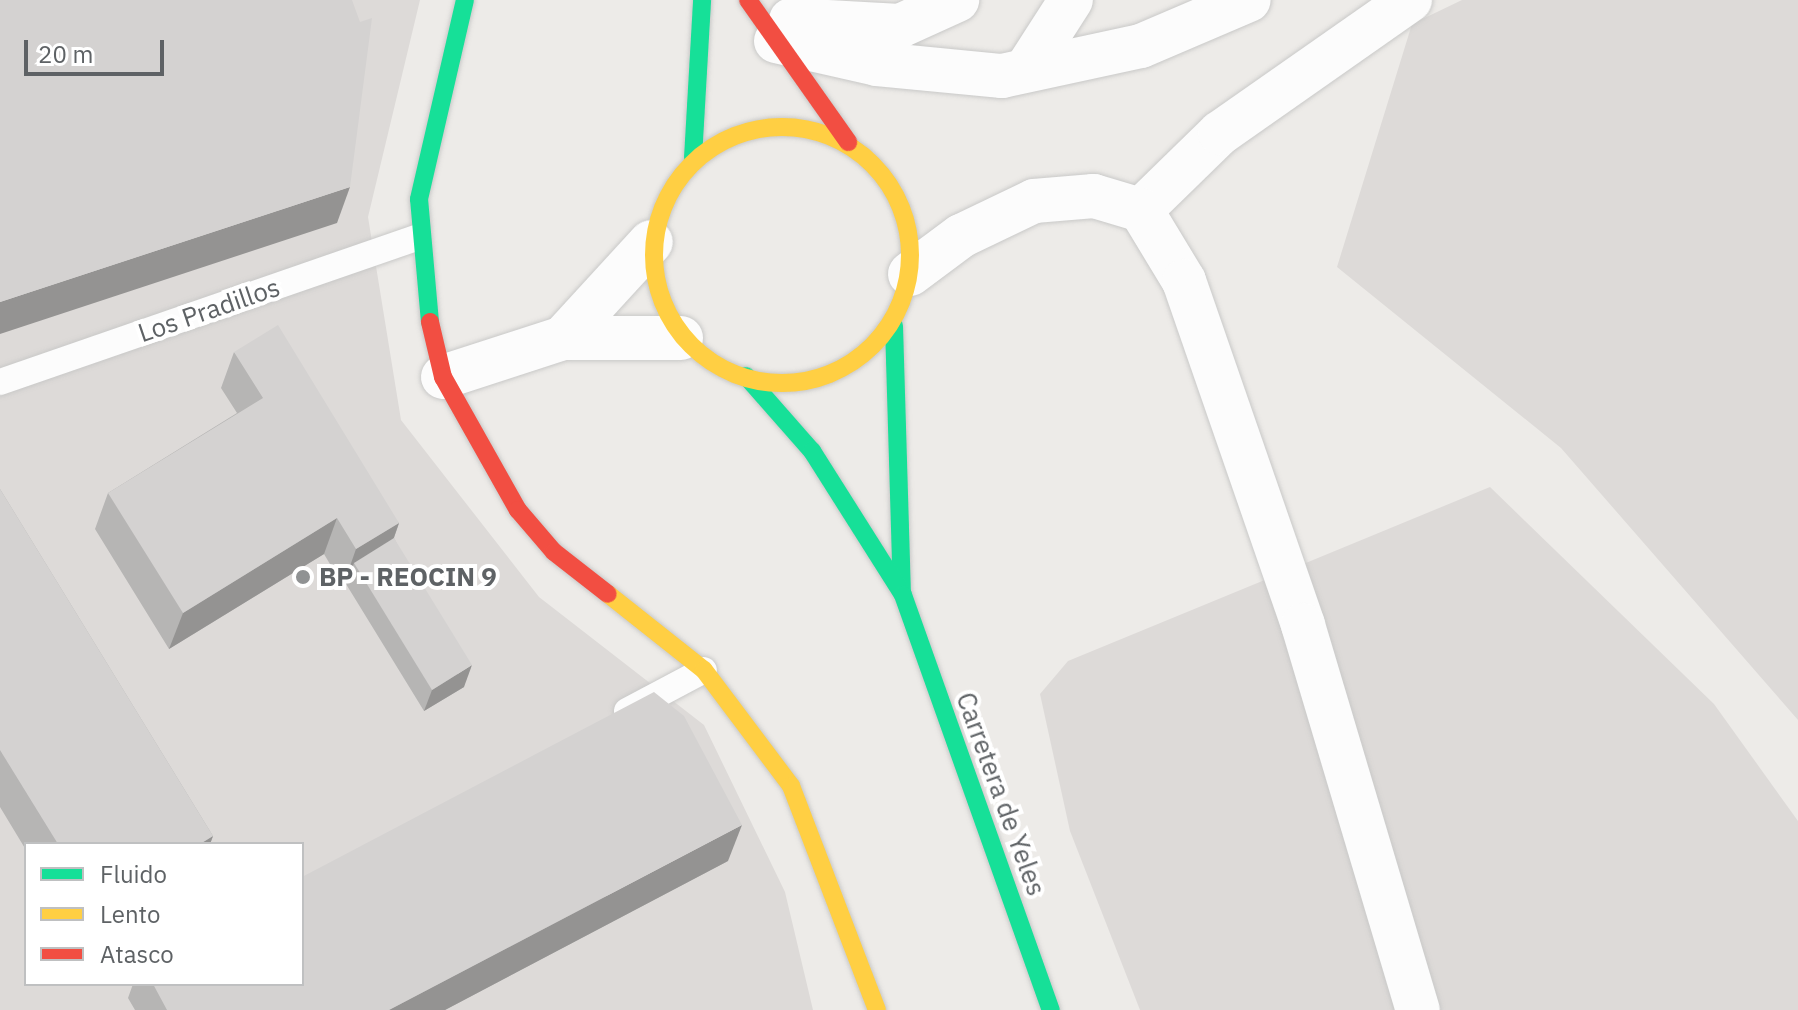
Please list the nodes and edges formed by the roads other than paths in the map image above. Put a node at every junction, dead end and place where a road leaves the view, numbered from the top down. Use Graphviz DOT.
graph roads {
  1 [pos="465,0"];
  2 [pos="702,0"];
  3 [pos="957,0"];
  4 [pos="1071,0"];
  5 [pos="1249,0"];
  6 [pos="1410,0"];
  7 [pos="761,19"];
  8 [pos="1026,70"];
  9 [pos="848,142"];
  10 [pos="693,158"];
  11 [pos="1141,210"];
  12 [pos="418,237"];
  13 [pos="651,242"];
  14 [pos="910,274"];
  15 [pos="894,326"];
  16 [pos="563,338"];
  17 [pos="681,338"];
  18 [pos="746,376"];
  19 [pos="443,377"];
  20 [pos="0,382"];
  21 [pos="903,595"];
  22 [pos="704,670"];
  23 [pos="607,722"];
  24 [pos="877,1010"];
  25 [pos="1051,1010"];
  26 [pos="1418,1010"];
  1 -- 12 [label="main road"];
  2 -- 10 [label="main road"];
  3 -- 7 [label="street"];
  4 -- 8 [label="street"];
  5 -- 8 [label="street"];
  6 -- 11 [label="street"];
  7 -- 8 [label="street"];
  7 -- 9 [label="main road"];
  9 -- 10 [label="main road"];
  9 -- 14 [label="main road"];
  10 -- 13 [label="main road"];
  11 -- 14 [label="street"];
  11 -- 26 [label="street"];
  12 -- 19 [label="main road"];
  12 -- 20 [label="lane, Los Pradillos"];
  13 -- 16 [label="street"];
  13 -- 17 [label="main road"];
  14 -- 15 [label="main road"];
  15 -- 18 [label="main road"];
  15 -- 21 [label="main road, Carretera de Yeles"];
  16 -- 17 [label="street"];
  16 -- 19 [label="street"];
  17 -- 18 [label="main road"];
  18 -- 21 [label="main road, Carretera de Yeles"];
  19 -- 22 [label="main road"];
  21 -- 25 [label="main road, Carretera de Yeles"];
  22 -- 23 [label="lane"];
  22 -- 24 [label="main road"];
}
